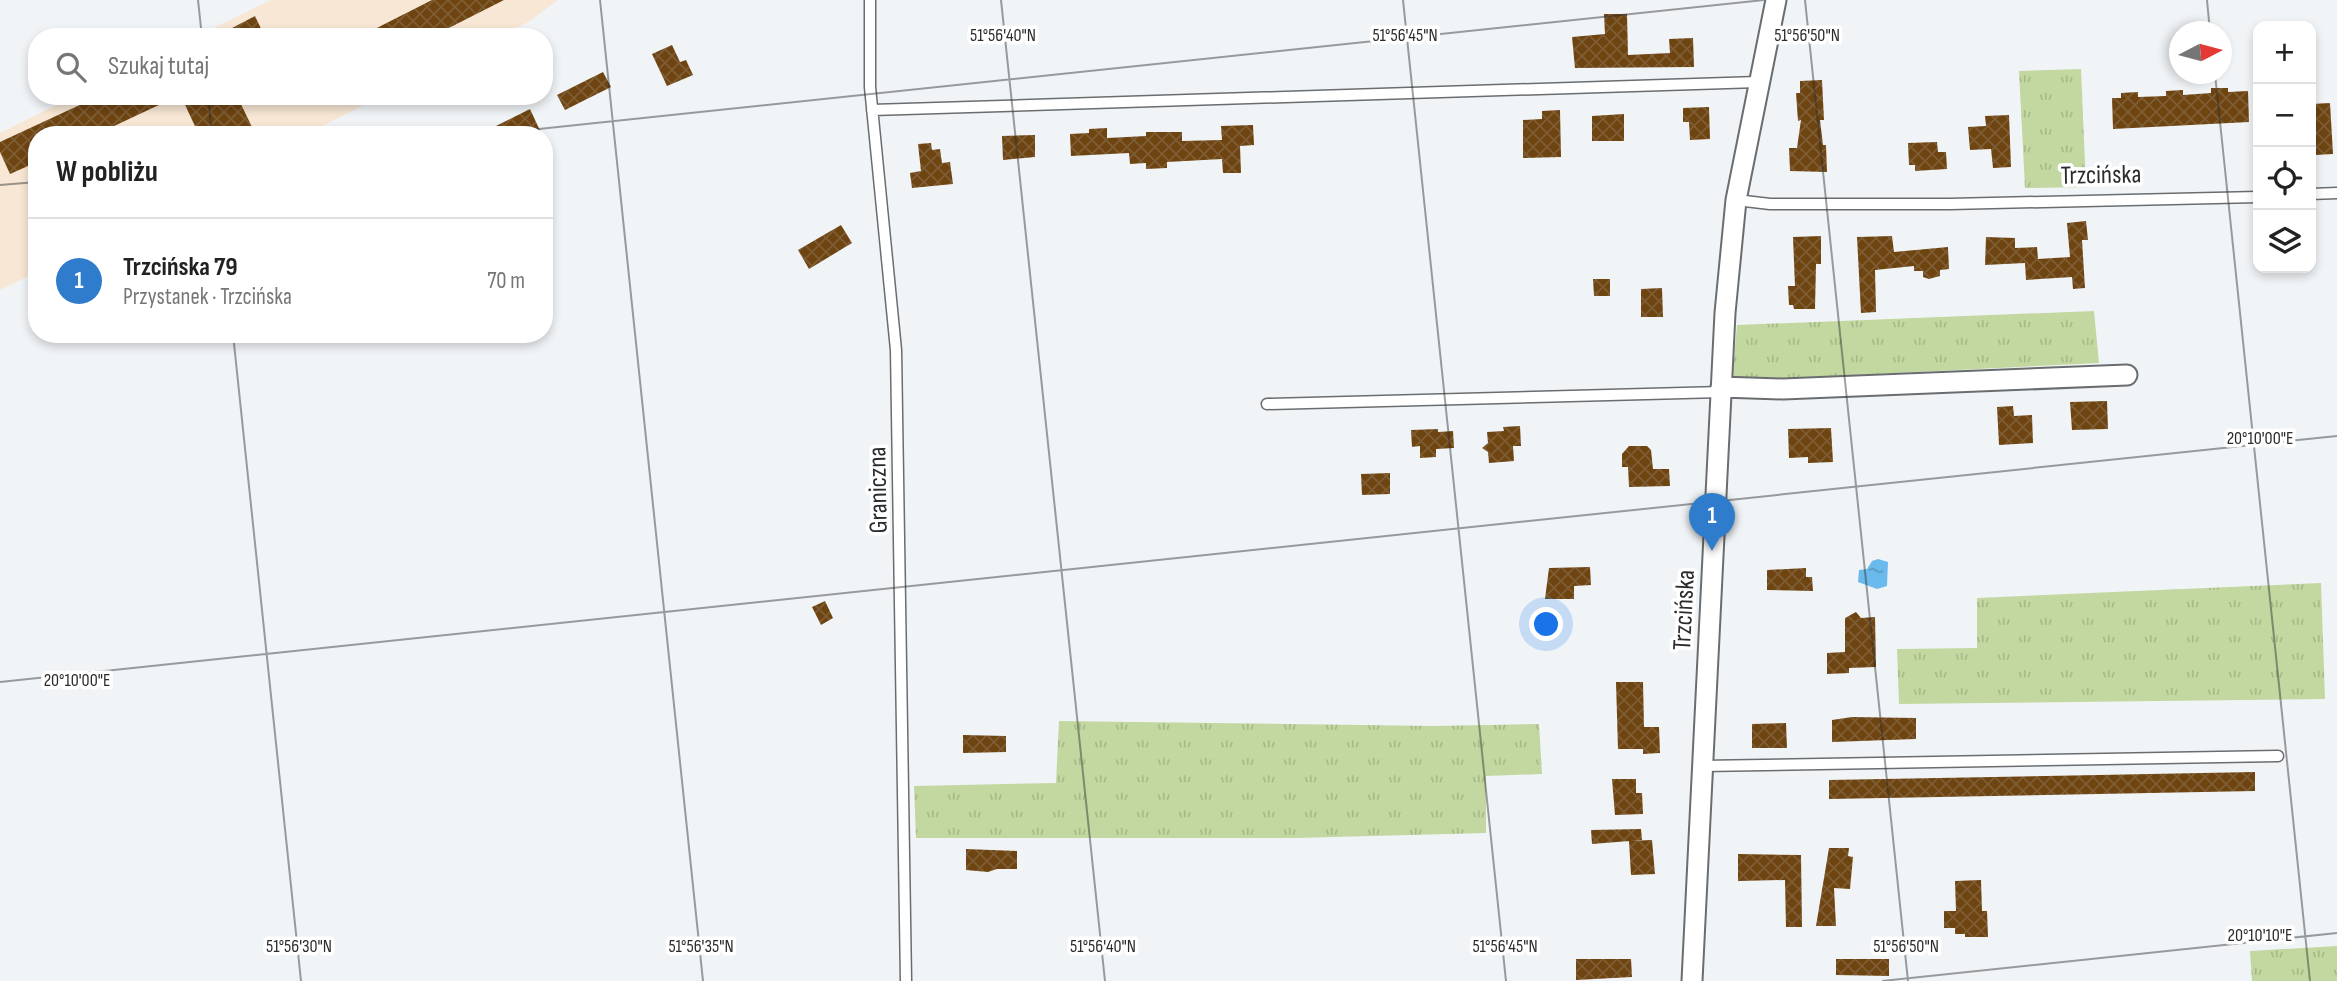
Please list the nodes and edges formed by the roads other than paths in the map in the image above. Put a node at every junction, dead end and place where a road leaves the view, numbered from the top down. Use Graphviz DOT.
graph roads {
  1 [pos="870,0"];
  2 [pos="1776,0"];
  3 [pos="1758,82"];
  4 [pos="872,110"];
  5 [pos="2337,193"];
  6 [pos="2316,194"];
  7 [pos="2253,197"];
  8 [pos="1736,200"];
  9 [pos="2127,376"];
  10 [pos="1721,390"];
  11 [pos="1267,404"];
  12 [pos="2278,756"];
  13 [pos="1702,766"];
  14 [pos="906,981"];
  15 [pos="1692,981"];
  1 -- 4 [label="lane, Graniczna"];
  2 -- 3 [label="street, Trzcińska"];
  3 -- 4 [label="lane"];
  3 -- 8 [label="street, Trzcińska"];
  4 -- 14 [label="lane, Graniczna"];
  5 -- 6 [label="lane"];
  7 -- 8 [label="lane, Trzcińska"];
  8 -- 10 [label="street, Trzcińska"];
  9 -- 10 [label="street"];
  10 -- 11 [label="lane"];
  10 -- 13 [label="street, Trzcińska"];
  12 -- 13 [label="lane"];
  13 -- 15 [label="street, Trzcińska"];
}
